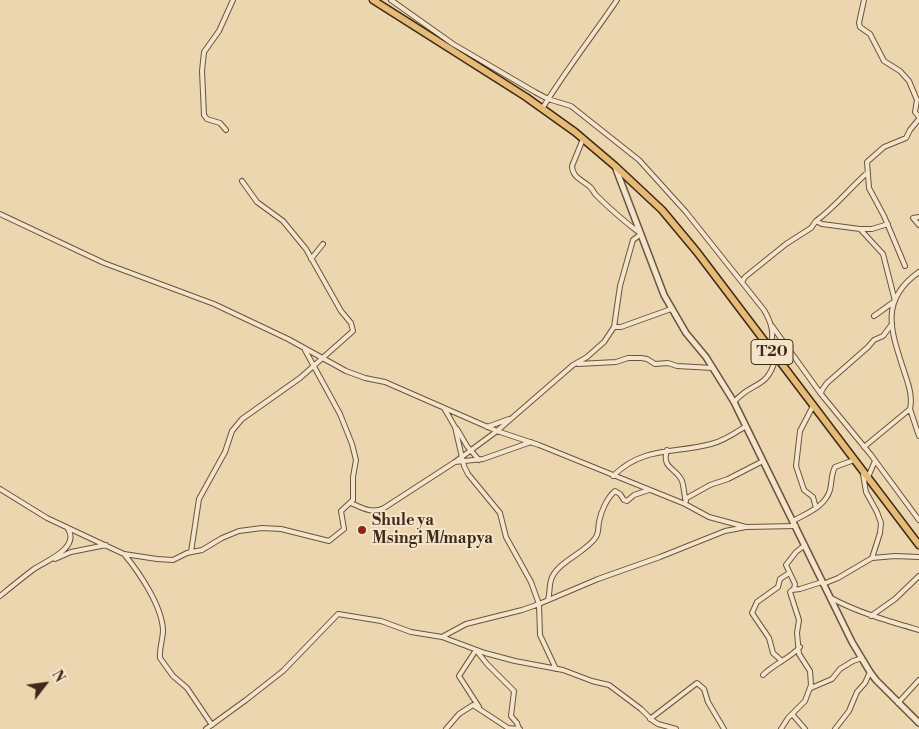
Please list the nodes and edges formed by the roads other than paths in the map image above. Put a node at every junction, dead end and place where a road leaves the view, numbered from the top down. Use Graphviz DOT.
graph roads {
  1 [pos="233,0"];
  2 [pos="372,0"];
  3 [pos="391,0"];
  4 [pos="617,0"];
  5 [pos="864,0"];
  6 [pos="919,89"];
  7 [pos="915,95"];
  8 [pos="548,99"];
  9 [pos="542,109"];
  10 [pos="919,118"];
  11 [pos="226,130"];
  12 [pos="583,139"];
  13 [pos="616,166"];
  14 [pos="867,173"];
  15 [pos="242,182"];
  16 [pos="0,214"];
  17 [pos="919,217"];
  18 [pos="816,221"];
  19 [pos="888,224"];
  20 [pos="919,225"];
  21 [pos="860,229"];
  22 [pos="641,234"];
  23 [pos="323,244"];
  24 [pos="311,259"];
  25 [pos="905,266"];
  26 [pos="919,272"];
  27 [pos="742,282"];
  28 [pos="895,301"];
  29 [pos="672,309"];
  30 [pos="874,316"];
  31 [pos="892,324"];
  32 [pos="772,326"];
  33 [pos="614,327"];
  34 [pos="304,349"];
  35 [pos="770,349"];
  36 [pos="776,357"];
  37 [pos="322,359"];
  38 [pos="573,365"];
  39 [pos="313,367"];
  40 [pos="713,368"];
  41 [pos="821,394"];
  42 [pos="734,402"];
  43 [pos="813,406"];
  44 [pos="444,408"];
  45 [pos="910,409"];
  46 [pos="513,417"];
  47 [pos="746,426"];
  48 [pos="455,427"];
  49 [pos="487,427"];
  50 [pos="497,431"];
  51 [pos="919,436"];
  52 [pos="531,442"];
  53 [pos="864,447"];
  54 [pos="471,450"];
  55 [pos="667,450"];
  56 [pos="462,460"];
  57 [pos="479,460"];
  58 [pos="854,460"];
  59 [pos="875,460"];
  60 [pos="764,461"];
  61 [pos="863,471"];
  62 [pos="613,476"];
  63 [pos="868,478"];
  64 [pos="0,489"];
  65 [pos="650,490"];
  66 [pos="685,499"];
  67 [pos="351,503"];
  68 [pos="687,505"];
  69 [pos="816,508"];
  70 [pos="919,520"];
  71 [pos="794,524"];
  72 [pos="66,526"];
  73 [pos="746,527"];
  74 [pos="106,545"];
  75 [pos="804,545"];
  76 [pos="919,545"];
  77 [pos="191,552"];
  78 [pos="124,554"];
  79 [pos="872,558"];
  80 [pos="919,558"];
  81 [pos="50,560"];
  82 [pos="789,573"];
  83 [pos="919,576"];
  84 [pos="823,583"];
  85 [pos="794,589"];
  86 [pos="0,596"];
  87 [pos="831,598"];
  88 [pos="548,600"];
  89 [pos="539,604"];
  90 [pos="870,616"];
  91 [pos="919,630"];
  92 [pos="442,637"];
  93 [pos="800,647"];
  94 [pos="476,650"];
  95 [pos="862,658"];
  96 [pos="782,661"];
  97 [pos="556,669"];
  98 [pos="870,672"];
  99 [pos="763,675"];
  100 [pos="919,680"];
  101 [pos="810,688"];
  102 [pos="898,703"];
  103 [pos="479,708"];
  104 [pos="792,714"];
  105 [pos="650,719"];
  106 [pos="919,723"];
  107 [pos="212,725"];
  108 [pos="206,729"];
  109 [pos="446,729"];
  110 [pos="519,729"];
  111 [pos="676,729"];
  112 [pos="724,729"];
  113 [pos="781,729"];
  114 [pos="805,729"];
  115 [pos="835,729"];
  1 -- 11 [label="street"];
  2 -- 9 [label="main road, T20"];
  3 -- 8 [label="street"];
  4 -- 8 [label="street"];
  5 -- 7 [label="street"];
  6 -- 7 [label="street"];
  7 -- 10 [label="street"];
  8 -- 9 [label="street"];
  8 -- 27 [label="street"];
  9 -- 12 [label="main road, T20"];
  10 -- 14 [label="street"];
  12 -- 13 [label="main road, T20"];
  12 -- 22 [label="street"];
  13 -- 22 [label="street"];
  13 -- 35 [label="main road, T20"];
  14 -- 18 [label="street"];
  14 -- 19 [label="street"];
  15 -- 24 [label="street"];
  16 -- 34 [label="street"];
  17 -- 20 [label="street"];
  18 -- 21 [label="street"];
  18 -- 27 [label="street"];
  19 -- 21 [label="street"];
  19 -- 25 [label="street"];
  21 -- 28 [label="street"];
  22 -- 29 [label="street"];
  22 -- 33 [label="street"];
  23 -- 24 [label="street"];
  24 -- 37 [label="street"];
  26 -- 28 [label="street"];
  27 -- 32 [label="street"];
  28 -- 30 [label="street"];
  28 -- 31 [label="street"];
  29 -- 33 [label="street"];
  29 -- 40 [label="street"];
  31 -- 41 [label="street"];
  31 -- 45 [label="street"];
  32 -- 35 [label="street"];
  32 -- 41 [label="street"];
  33 -- 38 [label="street"];
  34 -- 37 [label="street"];
  34 -- 39 [label="street"];
  35 -- 36 [label="main road, T20"];
  36 -- 42 [label="street"];
  36 -- 43 [label="main road, T20"];
  37 -- 39 [label="street"];
  37 -- 44 [label="street"];
  38 -- 40 [label="street"];
  38 -- 46 [label="street"];
  39 -- 67 [label="street"];
  39 -- 77 [label="street"];
  40 -- 42 [label="street"];
  41 -- 53 [label="street"];
  42 -- 47 [label="street"];
  43 -- 58 [label="main road, T20"];
  43 -- 69 [label="street"];
  44 -- 48 [label="street"];
  44 -- 49 [label="street"];
  45 -- 51 [label="street"];
  45 -- 53 [label="street"];
  46 -- 49 [label="street"];
  46 -- 50 [label="street"];
  47 -- 55 [label="street"];
  47 -- 60 [label="street"];
  48 -- 54 [label="street"];
  48 -- 56 [label="street"];
  49 -- 50 [label="street"];
  50 -- 52 [label="street"];
  50 -- 54 [label="street"];
  52 -- 57 [label="street"];
  52 -- 62 [label="street"];
  53 -- 59 [label="street"];
  54 -- 56 [label="street"];
  54 -- 57 [label="street"];
  55 -- 62 [label="street"];
  55 -- 66 [label="street"];
  56 -- 57 [label="street"];
  56 -- 67 [label="street"];
  56 -- 89 [label="street"];
  58 -- 61 [label="main road, T20"];
  58 -- 69 [label="street"];
  59 -- 63 [label="street"];
  59 -- 70 [label="street"];
  60 -- 66 [label="street"];
  60 -- 71 [label="street"];
  61 -- 63 [label="main road, T20"];
  61 -- 79 [label="street"];
  62 -- 65 [label="street"];
  63 -- 76 [label="main road, T20"];
  64 -- 72 [label="street"];
  65 -- 68 [label="street"];
  65 -- 88 [label="street"];
  66 -- 68 [label="street"];
  67 -- 77 [label="street"];
  68 -- 73 [label="street"];
  69 -- 71 [label="street"];
  71 -- 73 [label="street"];
  71 -- 75 [label="street"];
  72 -- 74 [label="street"];
  72 -- 81 [label="street"];
  73 -- 88 [label="street"];
  74 -- 78 [label="street"];
  74 -- 81 [label="street"];
  75 -- 82 [label="street"];
  75 -- 84 [label="street"];
  77 -- 78 [label="street"];
  78 -- 107 [label="street"];
  79 -- 80 [label="street"];
  79 -- 84 [label="street"];
  81 -- 86 [label="street"];
  82 -- 85 [label="street"];
  82 -- 96 [label="street"];
  83 -- 90 [label="street"];
  84 -- 85 [label="street"];
  84 -- 87 [label="street"];
  85 -- 93 [label="street"];
  87 -- 90 [label="street"];
  87 -- 95 [label="street"];
  88 -- 89 [label="street"];
  89 -- 92 [label="street"];
  89 -- 97 [label="street"];
  90 -- 91 [label="street"];
  92 -- 94 [label="street"];
  92 -- 107 [label="street"];
  93 -- 96 [label="street"];
  93 -- 101 [label="street"];
  94 -- 97 [label="street"];
  94 -- 103 [label="street"];
  94 -- 110 [label="street"];
  95 -- 98 [label="street"];
  95 -- 101 [label="street"];
  96 -- 99 [label="street"];
  97 -- 105 [label="street"];
  98 -- 102 [label="street"];
  98 -- 115 [label="street"];
  100 -- 102 [label="street"];
  101 -- 104 [label="street"];
  102 -- 106 [label="street"];
  103 -- 109 [label="street"];
  103 -- 110 [label="street"];
  104 -- 113 [label="street"];
  104 -- 114 [label="street"];
  105 -- 111 [label="street"];
  105 -- 112 [label="street"];
  107 -- 108 [label="street"];
}
